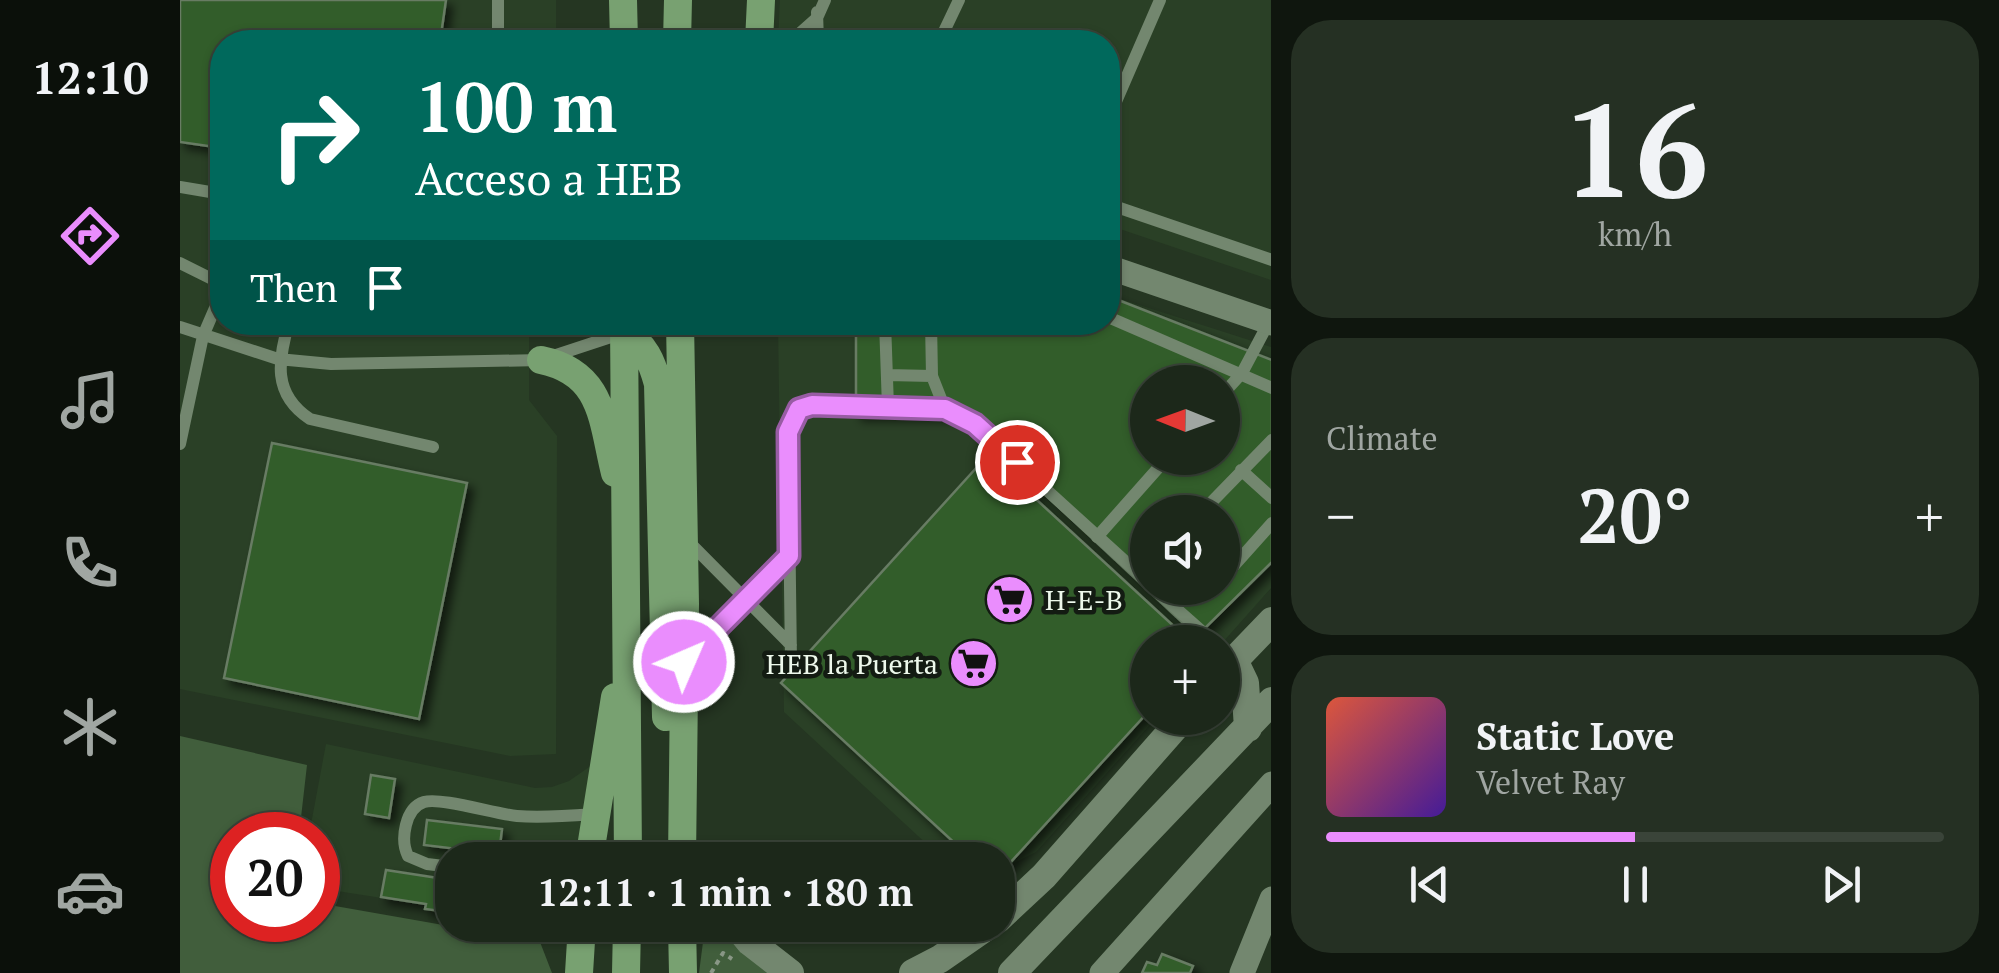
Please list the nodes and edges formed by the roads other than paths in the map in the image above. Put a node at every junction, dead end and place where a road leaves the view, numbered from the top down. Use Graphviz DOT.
graph roads {
  1 [pos="498,0"];
  2 [pos="678,0"];
  3 [pos="761,0"];
  4 [pos="821,0"];
  5 [pos="958,0"];
  6 [pos="1160,0"];
  7 [pos="817,18"];
  8 [pos="498,30"];
  9 [pos="678,30"];
  10 [pos="760,30"];
  11 [pos="804,30"];
  12 [pos="818,30"];
  13 [pos="944,30"];
  14 [pos="1120,92"];
  15 [pos="180,187"];
  16 [pos="210,192"];
  17 [pos="1120,208"];
  18 [pos="1271,260"];
  19 [pos="180,263"];
  20 [pos="1120,271"];
  21 [pos="210,278"];
  22 [pos="210,320"];
  23 [pos="1120,322"];
  24 [pos="1270,323"];
  25 [pos="180,327"];
  26 [pos="285,335"];
  27 [pos="604,335"];
  28 [pos="626,335"];
  29 [pos="633,335"];
  30 [pos="680,335"];
  31 [pos="885,335"];
  32 [pos="930,335"];
  33 [pos="203,336"];
  34 [pos="278,358"];
  35 [pos="541,360"];
  36 [pos="1242,373"];
  37 [pos="887,375"];
  38 [pos="1240,375"];
  39 [pos="932,376"];
  40 [pos="1271,388"];
  41 [pos="888,408"];
  42 [pos="945,409"];
  43 [pos="1271,441"];
  44 [pos="180,444"];
  45 [pos="434,446"];
  46 [pos="1241,470"];
  47 [pos="1153,475"];
  48 [pos="1218,495"];
  49 [pos="1271,497"];
  50 [pos="627,515"];
  51 [pos="1271,524"];
  52 [pos="683,536"];
  53 [pos="1097,537"];
  54 [pos="789,556"];
  55 [pos="1240,559"];
  56 [pos="1130,565"];
  57 [pos="740,601"];
  58 [pos="1173,605"];
  59 [pos="1192,625"];
  60 [pos="627,626"];
  61 [pos="1268,631"];
  62 [pos="792,644"];
  63 [pos="1240,647"];
  64 [pos="684,662"];
  65 [pos="791,662"];
  66 [pos="1240,677"];
  67 [pos="1271,702"];
  68 [pos="1248,728"];
  69 [pos="1168,735"];
  70 [pos="1271,785"];
  71 [pos="682,792"];
  72 [pos="595,814"];
  73 [pos="591,842"];
  74 [pos="628,842"];
  75 [pos="682,842"];
  76 [pos="435,865"];
  77 [pos="1015,902"];
  78 [pos="1271,902"];
  79 [pos="581,942"];
  80 [pos="626,942"];
  81 [pos="682,942"];
  82 [pos="750,942"];
  83 [pos="963,942"];
  84 [pos="914,972"];
  85 [pos="579,973"];
  86 [pos="626,973"];
  87 [pos="683,973"];
  88 [pos="790,973"];
  89 [pos="948,973"];
  90 [pos="1012,973"];
  91 [pos="1102,973"];
  92 [pos="1242,973"];
  1 -- 8 [label="lane"];
  2 -- 9 [label="main road"];
  3 -- 10 [label="main road"];
  4 -- 7 [label="lane"];
  5 -- 13 [label="lane"];
  6 -- 14 [label="lane"];
  7 -- 11 [label="lane"];
  7 -- 12 [label="lane"];
  15 -- 16 [label="lane"];
  17 -- 18 [label="lane"];
  19 -- 21 [label="lane"];
  20 -- 24 [label="street"];
  22 -- 33 [label="lane"];
  23 -- 36 [label="lane"];
  24 -- 36 [label="lane"];
  25 -- 33 [label="lane"];
  26 -- 34 [label="lane"];
  27 -- 35 [label="lane"];
  28 -- 50 [label="main road"];
  29 -- 71 [label="main road"];
  30 -- 52 [label="main road"];
  31 -- 37 [label="lane"];
  32 -- 39 [label="lane"];
  33 -- 34 [label="lane"];
  33 -- 44 [label="lane"];
  34 -- 35 [label="lane"];
  34 -- 45 [label="lane"];
  35 -- 50 [label="main road"];
  36 -- 38 [label="lane"];
  36 -- 40 [label="lane"];
  37 -- 39 [label="lane"];
  37 -- 41 [label="lane"];
  39 -- 42 [label="lane"];
  41 -- 42 [label="lane"];
  41 -- 54 [label="lane"];
  42 -- 53 [label="lane"];
  43 -- 46 [label="lane"];
  46 -- 48 [label="lane"];
  46 -- 49 [label="lane"];
  47 -- 53 [label="lane"];
  50 -- 60 [label="main road"];
  51 -- 55 [label="lane"];
  52 -- 57 [label="lane"];
  52 -- 64 [label="main road"];
  53 -- 56 [label="lane"];
  54 -- 57 [label="lane"];
  54 -- 62 [label="lane"];
  57 -- 62 [label="lane"];
  57 -- 64 [label="lane"];
  58 -- 59 [label="lane"];
  60 -- 72 [label="main road"];
  60 -- 74 [label="main road"];
  61 -- 63 [label="main road"];
  62 -- 65 [label="lane"];
  64 -- 71 [label="main road"];
  66 -- 68 [label="main road"];
  67 -- 68 [label="main road"];
  68 -- 90 [label="main road"];
  69 -- 77 [label="main road"];
  70 -- 91 [label="street"];
  71 -- 75 [label="main road"];
  72 -- 73 [label="main road"];
  72 -- 76 [label="lane"];
  78 -- 92 [label="street"];
  79 -- 85 [label="main road"];
  80 -- 86 [label="main road"];
  81 -- 87 [label="main road"];
  82 -- 88 [label="main road"];
  83 -- 84 [label="main road"];
  84 -- 89 [label="main road"];
}
